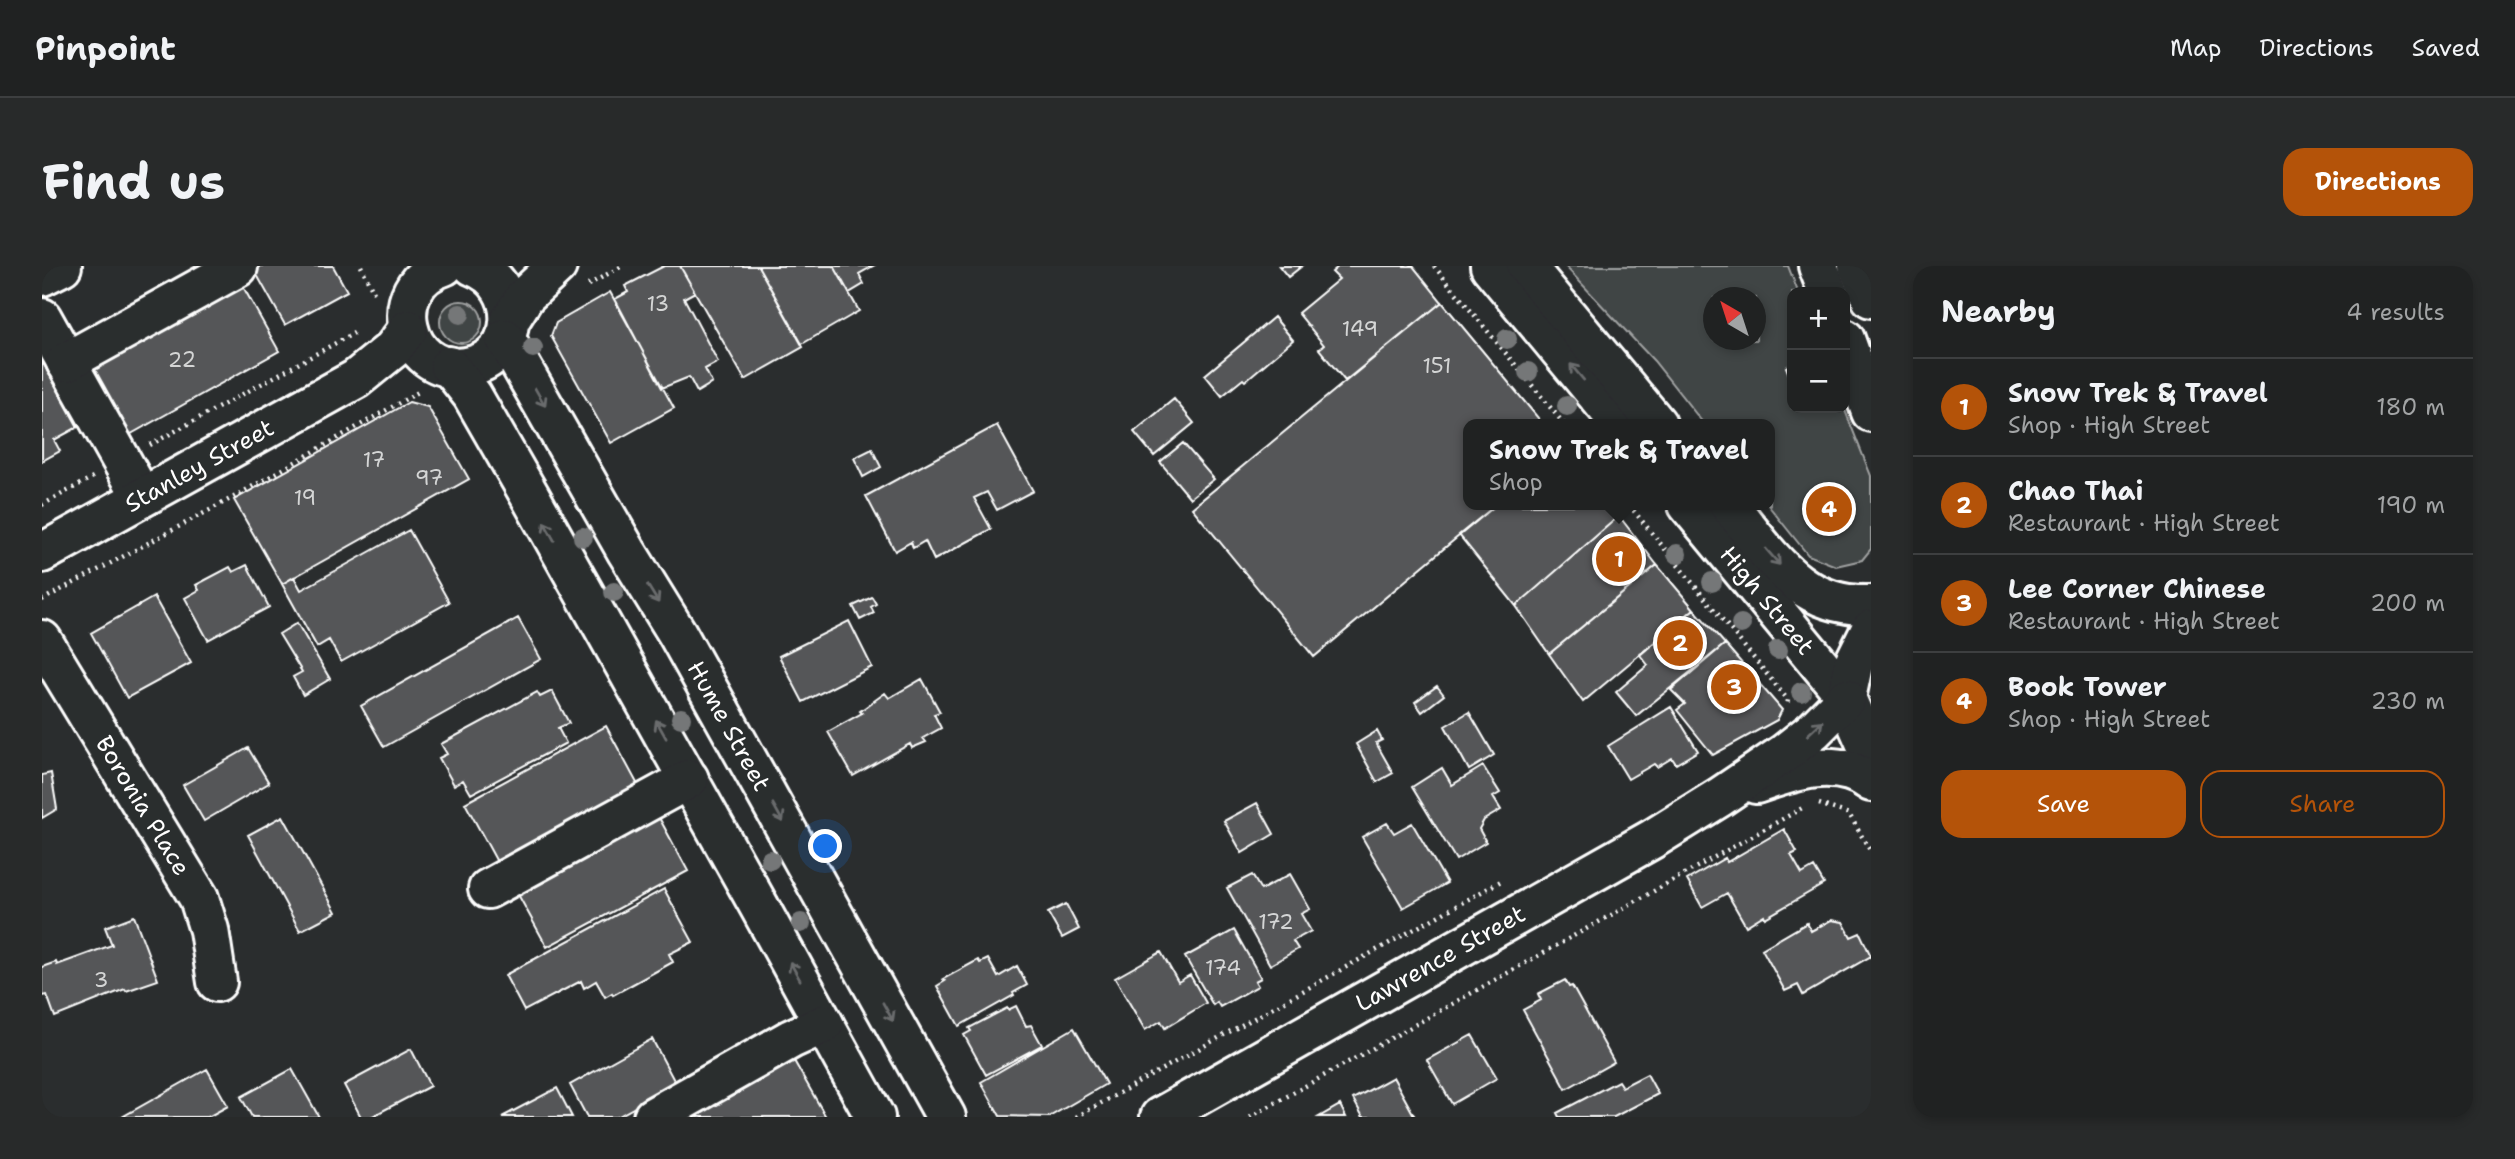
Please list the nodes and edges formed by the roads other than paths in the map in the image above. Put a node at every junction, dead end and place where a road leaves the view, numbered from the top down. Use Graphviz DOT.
graph roads {
  1 [pos="62,266"];
  2 [pos="444,266"];
  3 [pos="473,266"];
  4 [pos="557,266"];
  5 [pos="1490,266"];
  6 [pos="1526,266"];
  7 [pos="1818,266"];
  8 [pos="1858,266"];
  9 [pos="238,267"];
  10 [pos="42,276"];
  11 [pos="410,277"];
  12 [pos="1826,287"];
  13 [pos="1871,298"];
  14 [pos="42,318"];
  15 [pos="408,329"];
  16 [pos="507,329"];
  17 [pos="1849,350"];
  18 [pos="66,362"];
  19 [pos="435,373"];
  20 [pos="356,379"];
  21 [pos="1871,412"];
  22 [pos="1617,419"];
  23 [pos="1653,419"];
  24 [pos="142,497"];
  25 [pos="1692,510"];
  26 [pos="1734,510"];
  27 [pos="627,552"];
  28 [pos="42,553"];
  29 [pos="578,581"];
  30 [pos="1871,605"];
  31 [pos="1871,629"];
  32 [pos="42,640"];
  33 [pos="1846,697"];
  34 [pos="1871,755"];
  35 [pos="689,779"];
  36 [pos="1871,782"];
  37 [pos="1720,797"];
  38 [pos="813,875"];
  39 [pos="488,890"];
  40 [pos="760,906"];
  41 [pos="217,982"];
  42 [pos="824,1024"];
  43 [pos="943,1116"];
  44 [pos="653,1117"];
  45 [pos="875,1117"];
  46 [pos="1160,1117"];
  1 -- 10 [label="street"];
  2 -- 11 [label="street"];
  3 -- 16 [label="street, Hume Street"];
  4 -- 16 [label="street"];
  22 -- 5 [label="street, one-way"];
  6 -- 23 [label="street"];
  7 -- 12 [label="street"];
  8 -- 13 [label="street"];
  9 -- 18 [label="street"];
  11 -- 15 [label="street"];
  14 -- 18 [label="street"];
  15 -- 19 [label="street"];
  15 -- 20 [label="street, Stanley Street"];
  16 -- 19 [label="street, Stanley Street"];
  16 -- 27 [label="street, Hume Street, one-way"];
  17 -- 21 [label="street"];
  18 -- 24 [label="street"];
  19 -- 20 [label="street, Stanley Street"];
  29 -- 19 [label="street, one-way"];
  20 -- 24 [label="street, Stanley Street"];
  24 -- 28 [label="street, Stanley Street"];
  25 -- 33 [label="street, High Street"];
  26 -- 30 [label="street, High Street, one-way"];
  27 -- 29 [label="street"];
  27 -- 38 [label="street, Hume Street, one-way"];
  35 -- 29 [label="street, one-way"];
  31 -- 33 [label="street"];
  32 -- 41 [label="street, Boronia Place"];
  33 -- 34 [label="street, High Street"];
  37 -- 33 [label="street, Lawrence Street, one-way"];
  35 -- 39 [label="street"];
  35 -- 40 [label="street"];
  36 -- 37 [label="street, Lawrence Street"];
  37 -- 46 [label="street, Lawrence Street"];
  38 -- 40 [label="street"];
  38 -- 43 [label="street, Hume Street, one-way"];
  42 -- 40 [label="street, one-way"];
  42 -- 44 [label="street"];
  42 -- 45 [label="street"];
}
